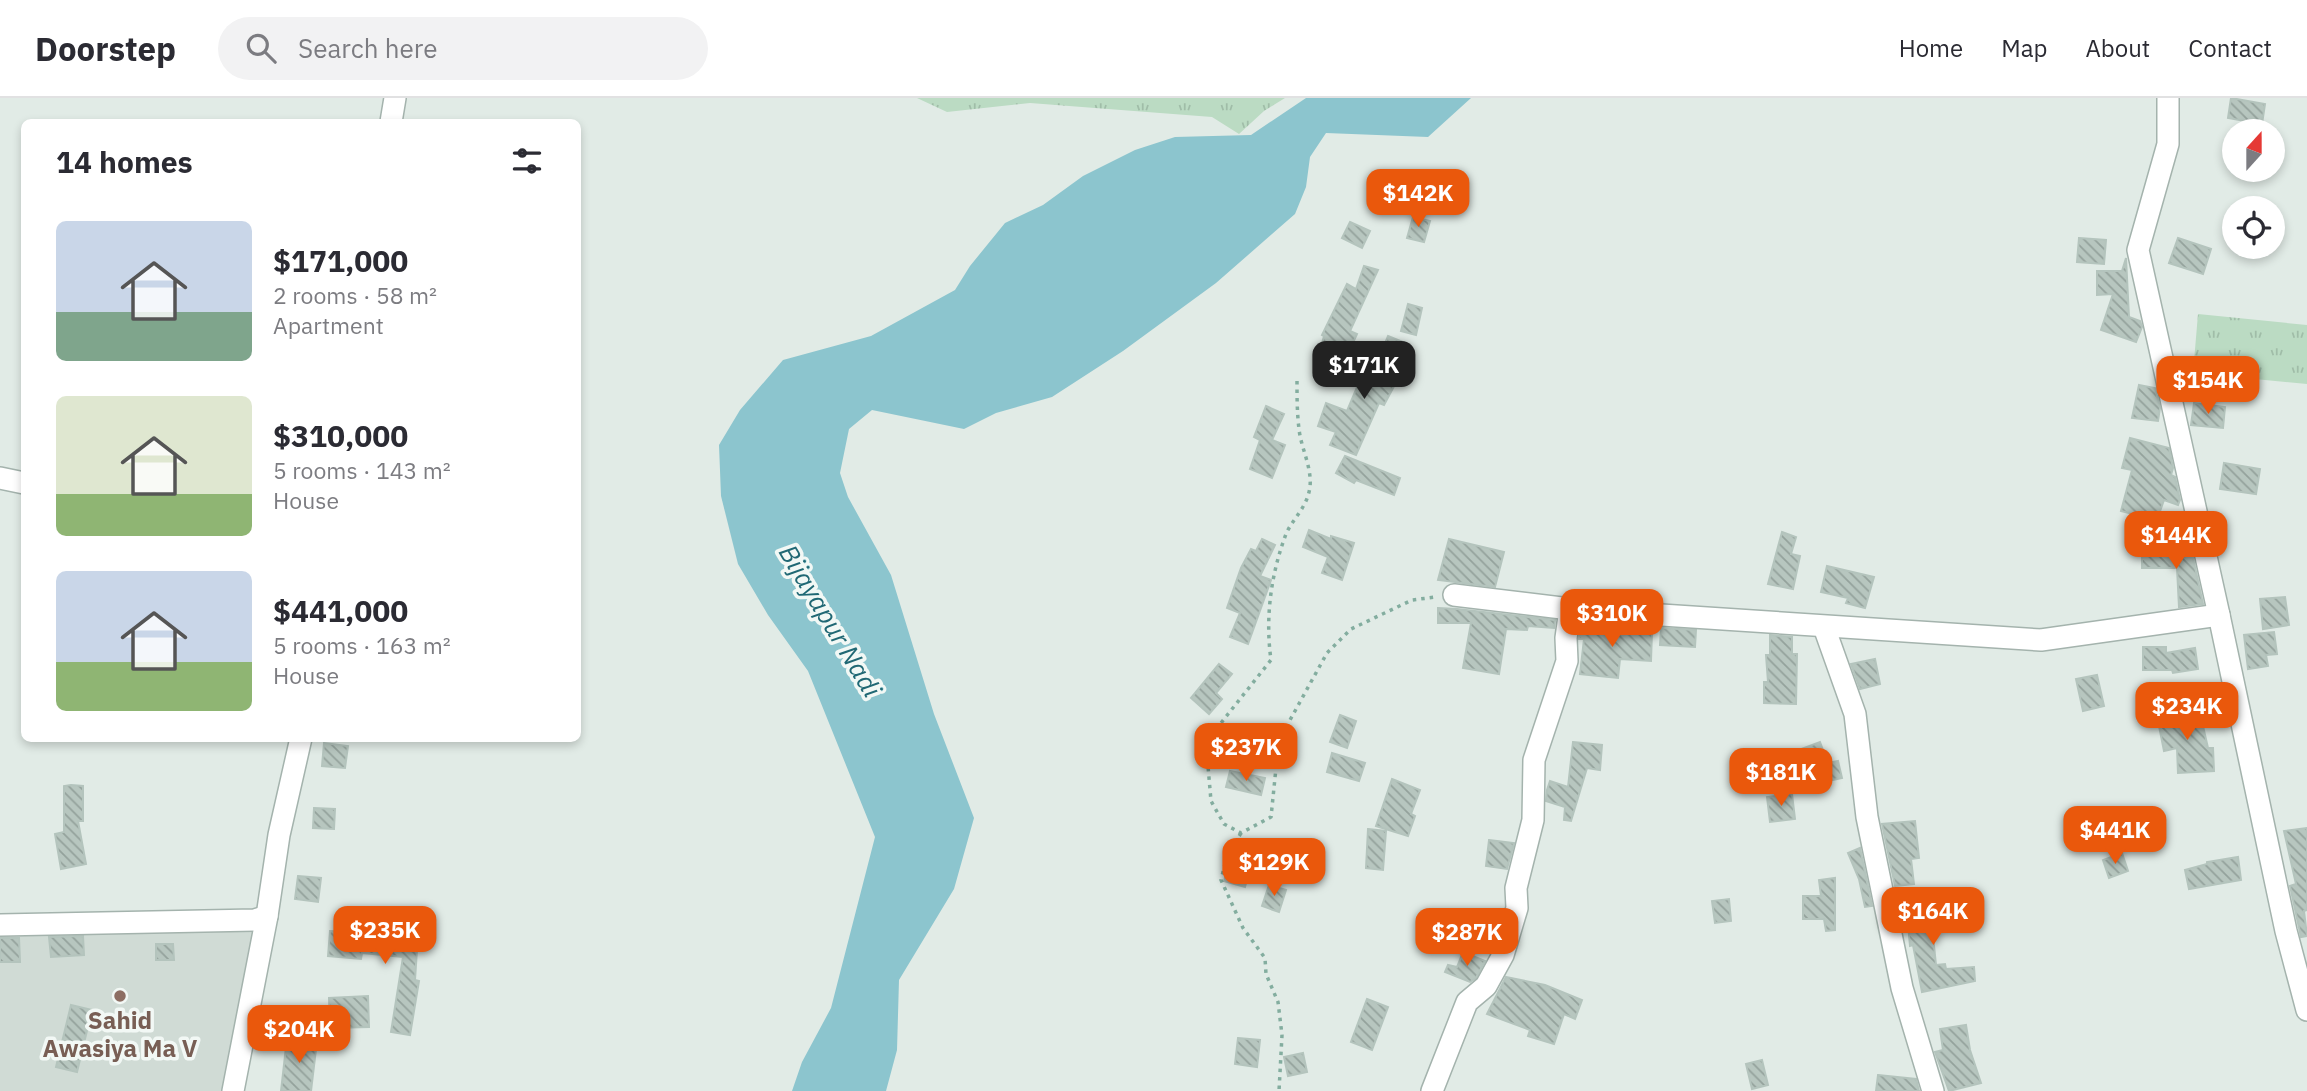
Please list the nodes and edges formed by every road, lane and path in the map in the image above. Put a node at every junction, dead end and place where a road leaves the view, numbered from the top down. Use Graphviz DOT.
graph roads {
  1 [pos="395,98"];
  2 [pos="2168,98"];
  3 [pos="392,119"];
  4 [pos="1297,381"];
  5 [pos="0,478"];
  6 [pos="21,482"];
  7 [pos="1454,594"];
  8 [pos="1570,609"];
  9 [pos="2219,615"];
  10 [pos="1824,627"];
  11 [pos="300,742"];
  12 [pos="1241,833"];
  13 [pos="267,916"];
  14 [pos="0,925"];
  15 [pos="2307,1010"];
  16 [pos="233,1091"];
  17 [pos="1279,1091"];
  18 [pos="1432,1091"];
  19 [pos="1933,1091"];
  1 -- 3 [label="street"];
  2 -- 9 [label="street"];
  4 -- 12 [label="path"];
  5 -- 6 [label="street"];
  7 -- 8 [label="street"];
  7 -- 12 [label="path"];
  8 -- 10 [label="street"];
  8 -- 18 [label="street"];
  9 -- 10 [label="street"];
  9 -- 15 [label="street"];
  10 -- 19 [label="street"];
  11 -- 13 [label="street"];
  12 -- 17 [label="path"];
  13 -- 14 [label="street"];
  13 -- 16 [label="street"];
}
